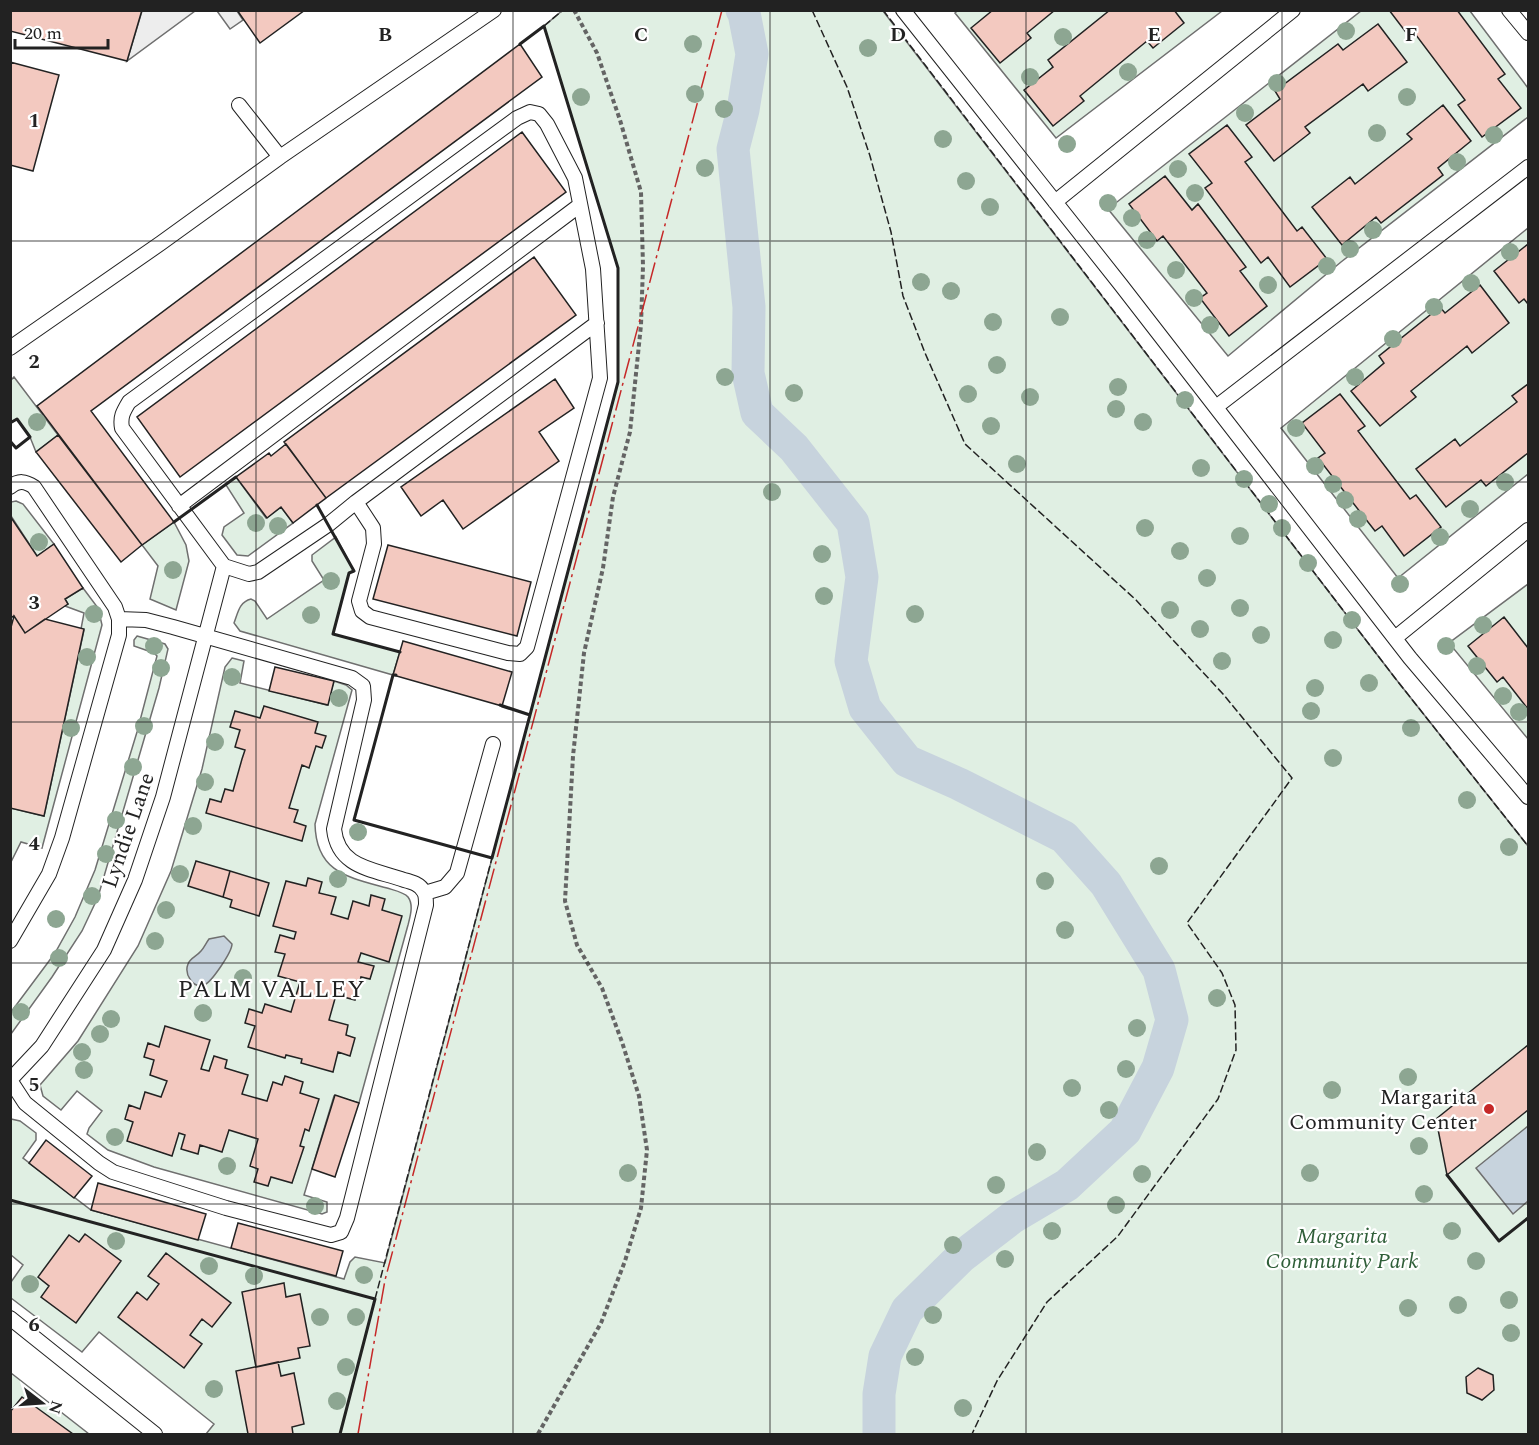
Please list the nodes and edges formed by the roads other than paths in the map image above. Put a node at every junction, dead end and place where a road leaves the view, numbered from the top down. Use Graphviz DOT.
graph roads {
  1 [pos="494,10"];
  2 [pos="903,10"];
  3 [pos="1293,10"];
  4 [pos="1509,10"];
  5 [pos="1528,33"];
  6 [pos="239,105"];
  7 [pos="280,157"];
  8 [pos="1528,167"];
  9 [pos="1055,202"];
  10 [pos="580,205"];
  11 [pos="597,323"];
  12 [pos="10,348"];
  13 [pos="1216,407"];
  14 [pos="10,487"];
  15 [pos="356,502"];
  16 [pos="179,506"];
  17 [pos="1528,530"];
  18 [pos="224,566"];
  19 [pos="120,618"];
  20 [pos="206,636"];
  21 [pos="1395,638"];
  22 [pos="493,744"];
  23 [pos="1528,797"];
  24 [pos="425,893"];
  25 [pos="10,941"];
  26 [pos="11,1080"];
  27 [pos="10,1318"];
  28 [pos="155,1434"];
  1 -- 7 [label="lane"];
  2 -- 9 [label="lane"];
  3 -- 9 [label="lane"];
  4 -- 5 [label="lane"];
  6 -- 7 [label="lane"];
  7 -- 12 [label="lane"];
  8 -- 13 [label="lane"];
  9 -- 13 [label="lane"];
  10 -- 11 [label="lane"];
  10 -- 16 [label="lane"];
  10 -- 16 [label="lane"];
  11 -- 15 [label="lane"];
  11 -- 15 [label="lane"];
  13 -- 21 [label="lane"];
  14 -- 19 [label="lane"];
  15 -- 18 [label="lane"];
  16 -- 18 [label="lane"];
  17 -- 21 [label="lane"];
  18 -- 20 [label="lane, Lyndie Lane"];
  19 -- 20 [label="lane"];
  19 -- 25 [label="lane"];
  20 -- 24 [label="lane"];
  20 -- 26 [label="lane, Lyndie Lane"];
  21 -- 23 [label="lane"];
  22 -- 24 [label="lane"];
  24 -- 26 [label="lane"];
  27 -- 28 [label="lane"];
}
